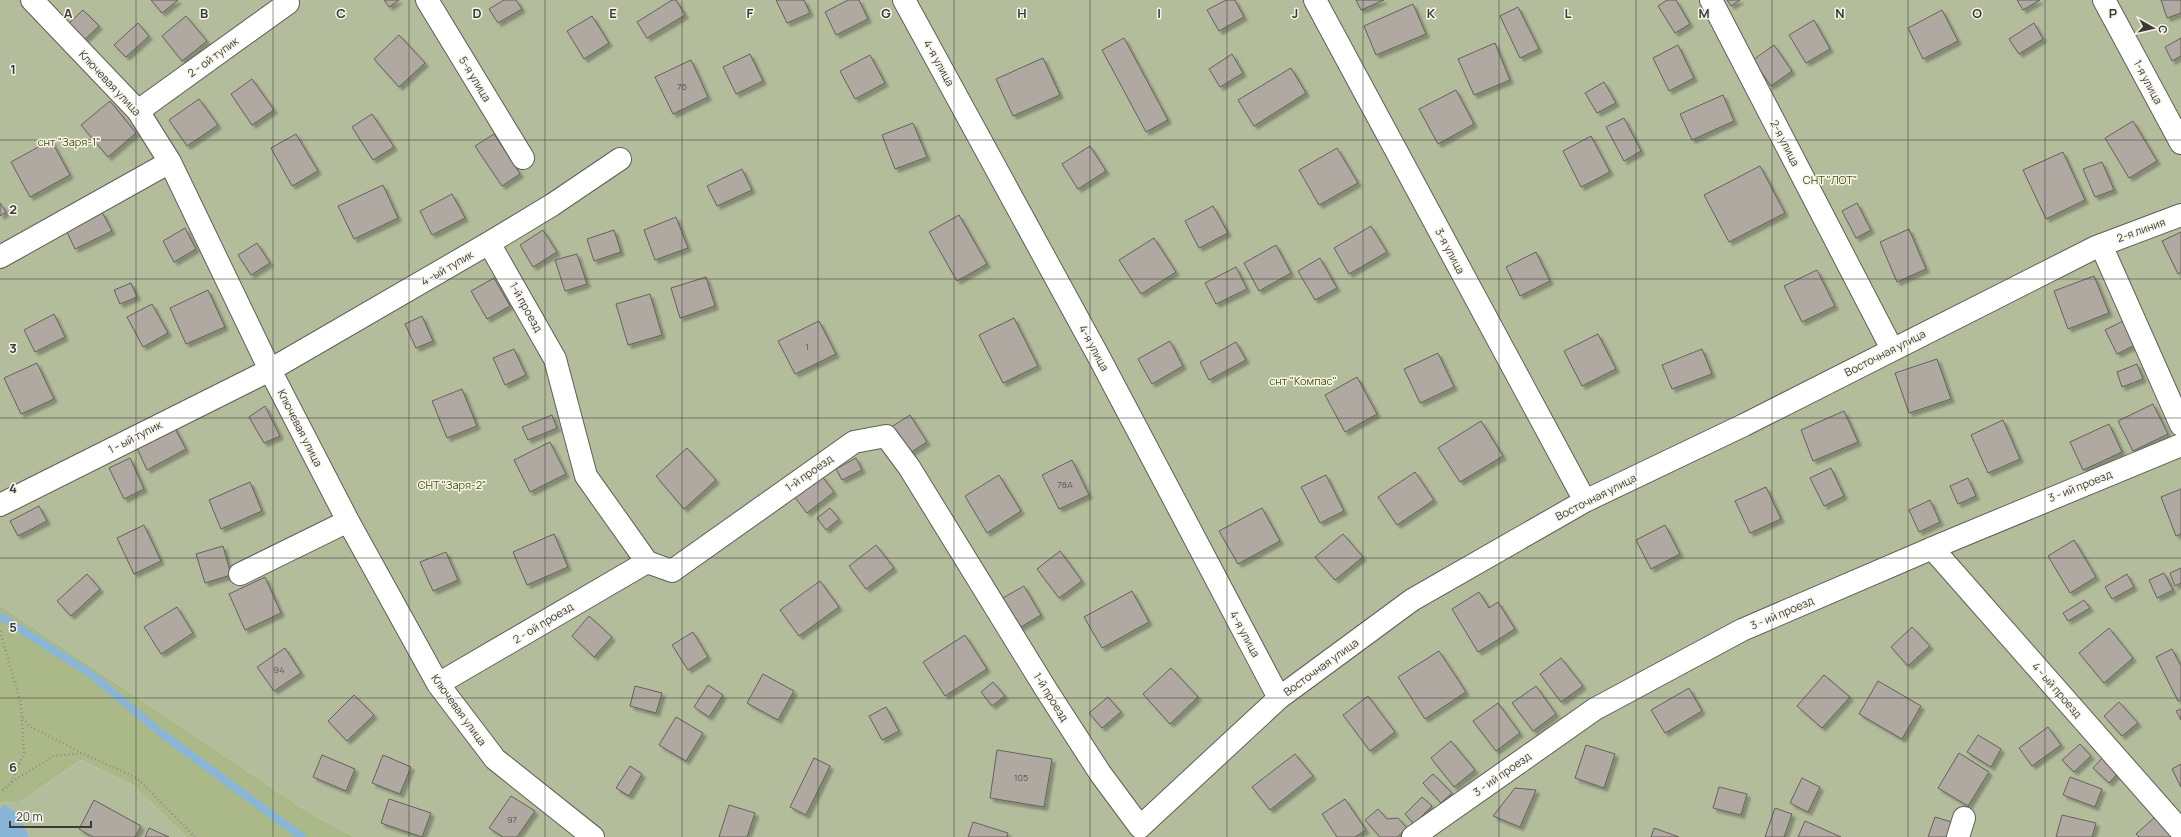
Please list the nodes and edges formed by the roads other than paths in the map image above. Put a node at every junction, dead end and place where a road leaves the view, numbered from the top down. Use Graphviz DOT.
graph roads {
  1 [pos="32,0"];
  2 [pos="427,0"];
  3 [pos="904,0"];
  4 [pos="1315,0"];
  5 [pos="1711,0"];
  6 [pos="2104,0"];
  7 [pos="288,3"];
  8 [pos="138,111"];
  9 [pos="2181,143"];
  10 [pos="523,158"];
  11 [pos="620,159"];
  12 [pos="170,162"];
  13 [pos="2181,215"];
  14 [pos="490,243"];
  15 [pos="2101,245"];
  16 [pos="0,257"];
  17 [pos="1892,349"];
  18 [pos="270,370"];
  19 [pos="2181,425"];
  20 [pos="2181,445"];
  21 [pos="1585,501"];
  22 [pos="0,505"];
  23 [pos="348,521"];
  24 [pos="1932,548"];
  25 [pos="647,562"];
  26 [pos="240,574"];
  27 [pos="438,684"];
  28 [pos="1279,698"];
  29 [pos="2181,831"];
  30 [pos="1140,834"];
  31 [pos="590,836"];
  32 [pos="1413,837"];
  1 -- 8 [label="street, Ключевая улица"];
  2 -- 10 [label="street, 5-я улица"];
  3 -- 28 [label="street, 4-я улица"];
  4 -- 21 [label="street, 3-я улица"];
  5 -- 17 [label="street, 2-я улица"];
  6 -- 9 [label="street, 1-я улица"];
  7 -- 8 [label="street, 2 - ой тупик"];
  8 -- 12 [label="street, Ключевая улица"];
  11 -- 14 [label="street, 4 -ый тупик"];
  12 -- 16 [label="street"];
  12 -- 18 [label="street, Ключевая улица"];
  13 -- 15 [label="street, 2-я линия"];
  14 -- 18 [label="street, 4 -ый тупик"];
  14 -- 25 [label="street, 1-й проезд"];
  15 -- 17 [label="street, Восточная улица"];
  15 -- 19 [label="street"];
  17 -- 21 [label="street, Восточная улица"];
  18 -- 22 [label="street, 1 - ый тупик"];
  18 -- 23 [label="street, Ключевая улица"];
  20 -- 24 [label="street, 3 - ий проезд"];
  21 -- 28 [label="street, Восточная улица"];
  23 -- 26 [label="street"];
  23 -- 27 [label="street, Ключевая улица"];
  24 -- 29 [label="street, 4 - ый проезд"];
  24 -- 32 [label="street, 3 - ий проезд"];
  25 -- 27 [label="street, 2 - ой проезд"];
  25 -- 30 [label="street, 1-й проезд"];
  27 -- 31 [label="street, Ключевая улица"];
  28 -- 30 [label="street, Восточная улица"];
}
